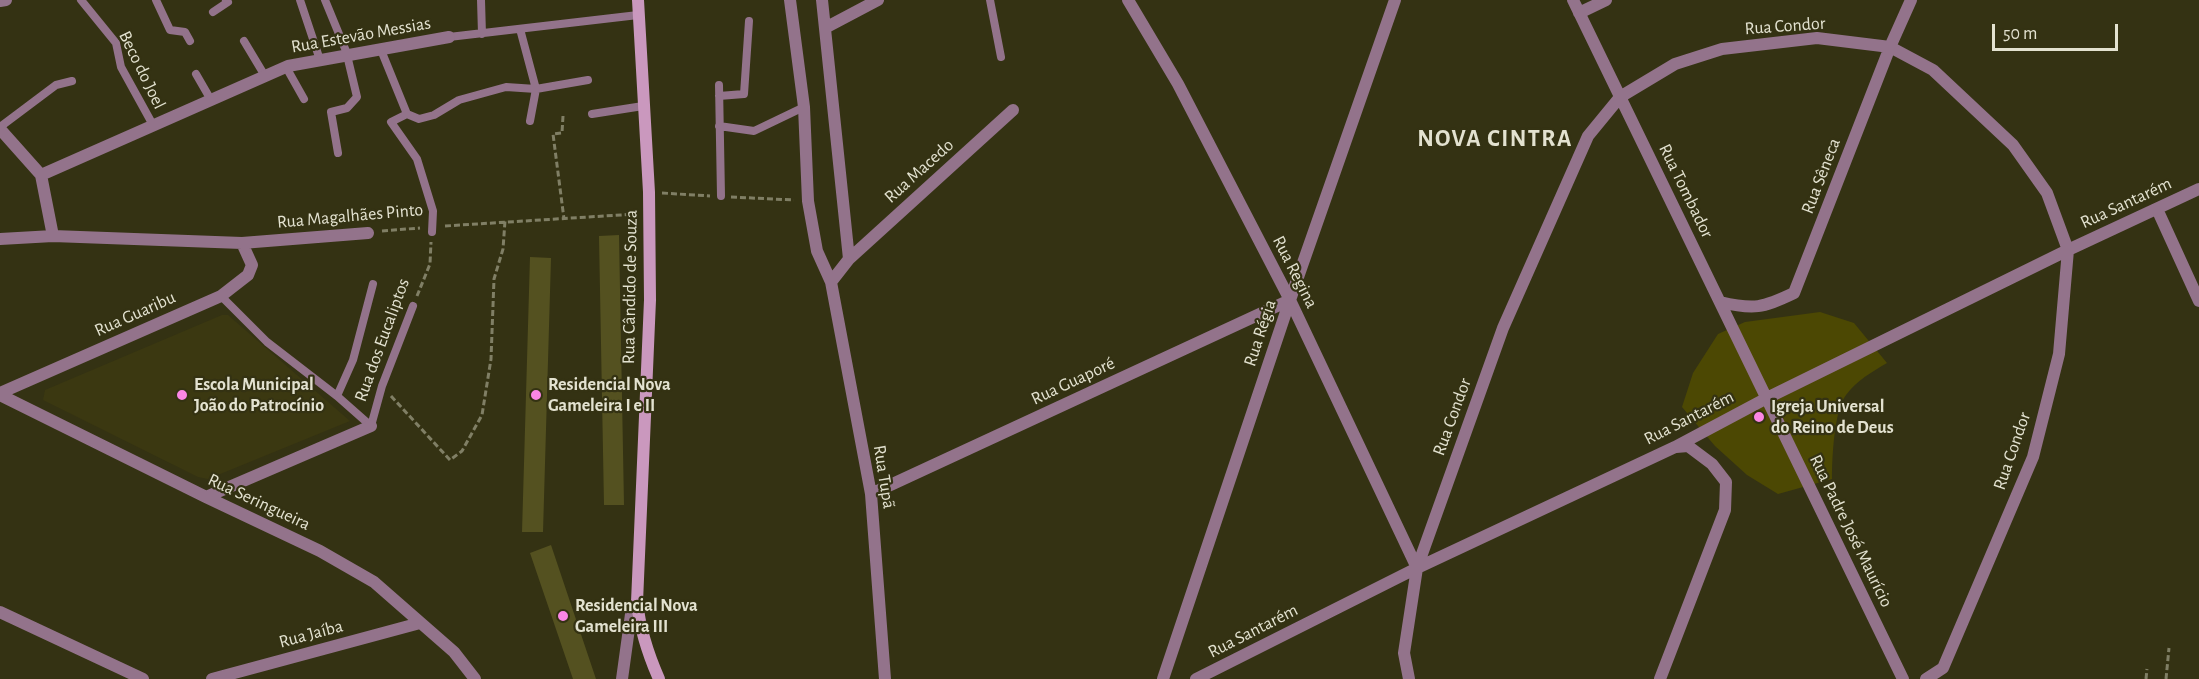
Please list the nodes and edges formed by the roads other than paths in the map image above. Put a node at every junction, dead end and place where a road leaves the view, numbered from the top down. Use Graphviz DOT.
graph roads {
  1 [pos="6,0"];
  2 [pos="81,0"];
  3 [pos="156,0"];
  4 [pos="226,0"];
  5 [pos="300,0"];
  6 [pos="325,0"];
  7 [pos="481,0"];
  8 [pos="638,0"];
  9 [pos="790,0"];
  10 [pos="822,0"];
  11 [pos="878,0"];
  12 [pos="990,0"];
  13 [pos="1128,0"];
  14 [pos="1395,0"];
  15 [pos="1573,0"];
  16 [pos="1606,0"];
  17 [pos="1911,0"];
  18 [pos="0,1"];
  19 [pos="213,12"];
  20 [pos="1579,13"];
  21 [pos="638,15"];
  22 [pos="749,21"];
  23 [pos="825,28"];
  24 [pos="520,29"];
  25 [pos="482,33"];
  26 [pos="449,37"];
  27 [pos="190,41"];
  28 [pos="244,41"];
  29 [pos="1890,47"];
  30 [pos="381,50"];
  31 [pos="347,55"];
  32 [pos="1000,57"];
  33 [pos="320,60"];
  34 [pos="286,67"];
  35 [pos="196,74"];
  36 [pos="265,76"];
  37 [pos="588,80"];
  38 [pos="72,81"];
  39 [pos="719,85"];
  40 [pos="536,89"];
  41 [pos="719,96"];
  42 [pos="1620,97"];
  43 [pos="304,99"];
  44 [pos="211,100"];
  45 [pos="643,106"];
  46 [pos="804,107"];
  47 [pos="1013,110"];
  48 [pos="407,114"];
  49 [pos="592,114"];
  50 [pos="530,121"];
  51 [pos="153,125"];
  52 [pos="719,126"];
  53 [pos="0,128"];
  54 [pos="338,153"];
  55 [pos="40,175"];
  56 [pos="2199,189"];
  57 [pos="721,196"];
  58 [pos="2157,209"];
  59 [pos="432,229"];
  60 [pos="368,232"];
  61 [pos="53,236"];
  62 [pos="0,239"];
  63 [pos="242,243"];
  64 [pos="2068,250"];
  65 [pos="849,259"];
  66 [pos="831,282"];
  67 [pos="373,284"];
  68 [pos="221,296"];
  69 [pos="1290,300"];
  70 [pos="2199,301"];
  71 [pos="1720,302"];
  72 [pos="413,306"];
  73 [pos="0,394"];
  74 [pos="337,396"];
  75 [pos="1767,398"];
  76 [pos="371,426"];
  77 [pos="1675,447"];
  78 [pos="871,494"];
  79 [pos="206,497"];
  80 [pos="1417,568"];
  81 [pos="637,602"];
  82 [pos="0,612"];
  83 [pos="420,623"];
  84 [pos="143,679"];
  85 [pos="212,679"];
  86 [pos="475,679"];
  87 [pos="621,679"];
  88 [pos="659,679"];
  89 [pos="885,679"];
  90 [pos="1163,679"];
  91 [pos="1196,679"];
  92 [pos="1409,679"];
  93 [pos="1660,679"];
  94 [pos="1903,679"];
  95 [pos="1926,679"];
  1 -- 18 [label="street"];
  2 -- 51 [label="lane, Beco do Joel"];
  3 -- 27 [label="lane"];
  4 -- 19 [label="lane"];
  5 -- 33 [label="lane"];
  6 -- 31 [label="lane"];
  7 -- 25 [label="lane"];
  8 -- 21 [label="street, Rua Cândido de Souza"];
  9 -- 46 [label="street, Rua Tupã"];
  10 -- 23 [label="street"];
  11 -- 23 [label="street"];
  12 -- 32 [label="lane"];
  13 -- 69 [label="street, Rua Regina"];
  14 -- 69 [label="street, Rua Régia"];
  15 -- 20 [label="street, Rua Tombador"];
  16 -- 20 [label="street"];
  17 -- 29 [label="street, Rua Sêneca"];
  20 -- 42 [label="street, Rua Tombador"];
  21 -- 24 [label="lane, Rua Estevão Messias"];
  21 -- 45 [label="street, Rua Cândido de Souza"];
  22 -- 41 [label="lane"];
  23 -- 65 [label="street"];
  24 -- 25 [label="lane, Rua Estevão Messias"];
  24 -- 40 [label="lane"];
  25 -- 26 [label="lane, Rua Estevão Messias"];
  26 -- 30 [label="street, Rua Estevão Messias"];
  28 -- 36 [label="lane"];
  29 -- 42 [label="street, Rua Condor"];
  29 -- 64 [label="street, Rua Condor"];
  29 -- 71 [label="street, Rua Sêneca"];
  30 -- 31 [label="street, Rua Estevão Messias"];
  30 -- 48 [label="lane"];
  31 -- 33 [label="street, Rua Estevão Messias"];
  31 -- 54 [label="lane"];
  33 -- 34 [label="street, Rua Estevão Messias"];
  34 -- 36 [label="street, Rua Estevão Messias"];
  34 -- 43 [label="lane"];
  35 -- 44 [label="lane"];
  36 -- 44 [label="street, Rua Estevão Messias"];
  37 -- 40 [label="lane"];
  38 -- 53 [label="lane"];
  39 -- 41 [label="lane"];
  40 -- 48 [label="lane"];
  40 -- 50 [label="lane"];
  41 -- 52 [label="lane"];
  42 -- 71 [label="street, Rua Tombador"];
  42 -- 80 [label="street, Rua Condor"];
  44 -- 51 [label="street, Rua Estevão Messias"];
  45 -- 49 [label="lane"];
  45 -- 81 [label="street, Rua Cândido de Souza"];
  46 -- 52 [label="lane"];
  46 -- 66 [label="street, Rua Tupã"];
  47 -- 65 [label="street, Rua Macedo"];
  48 -- 59 [label="lane"];
  51 -- 55 [label="street, Rua Estevão Messias"];
  52 -- 57 [label="lane"];
  53 -- 55 [label="street"];
  55 -- 61 [label="street"];
  56 -- 58 [label="street, Rua Santarém"];
  58 -- 64 [label="street, Rua Santarém"];
  58 -- 70 [label="street"];
  60 -- 63 [label="street, Rua Magalhães Pinto"];
  61 -- 62 [label="street, Rua Magalhães Pinto"];
  61 -- 63 [label="street, Rua Magalhães Pinto"];
  63 -- 68 [label="street, Rua Guaribu"];
  64 -- 75 [label="street, Rua Santarém"];
  64 -- 95 [label="street, Rua Condor"];
  65 -- 66 [label="street"];
  66 -- 78 [label="street, Rua Tupã"];
  67 -- 74 [label="lane"];
  68 -- 73 [label="street, Rua Guaribu"];
  68 -- 74 [label="lane"];
  69 -- 78 [label="street, Rua Guaporé"];
  69 -- 80 [label="street, Rua Regina"];
  69 -- 90 [label="street, Rua Régia"];
  71 -- 75 [label="street, Rua Tombador"];
  72 -- 76 [label="lane, Rua dos Eucaliptos"];
  73 -- 79 [label="street, Rua Seringueira"];
  74 -- 76 [label="lane"];
  75 -- 77 [label="street, Rua Santarém"];
  75 -- 94 [label="street, Rua Padre José Maurício"];
  76 -- 79 [label="street, Rua dos Eucaliptos"];
  77 -- 80 [label="street, Rua Santarém"];
  77 -- 93 [label="street"];
  78 -- 89 [label="street, Rua Tupã"];
  79 -- 83 [label="street, Rua Seringueira"];
  80 -- 91 [label="street, Rua Santarém"];
  80 -- 92 [label="street, Rua Condor"];
  81 -- 87 [label="street"];
  81 -- 88 [label="street, Rua Cândido de Souza"];
  82 -- 84 [label="street"];
  83 -- 85 [label="street, Rua Jaíba"];
  83 -- 86 [label="street, Rua Seringueira"];
}
